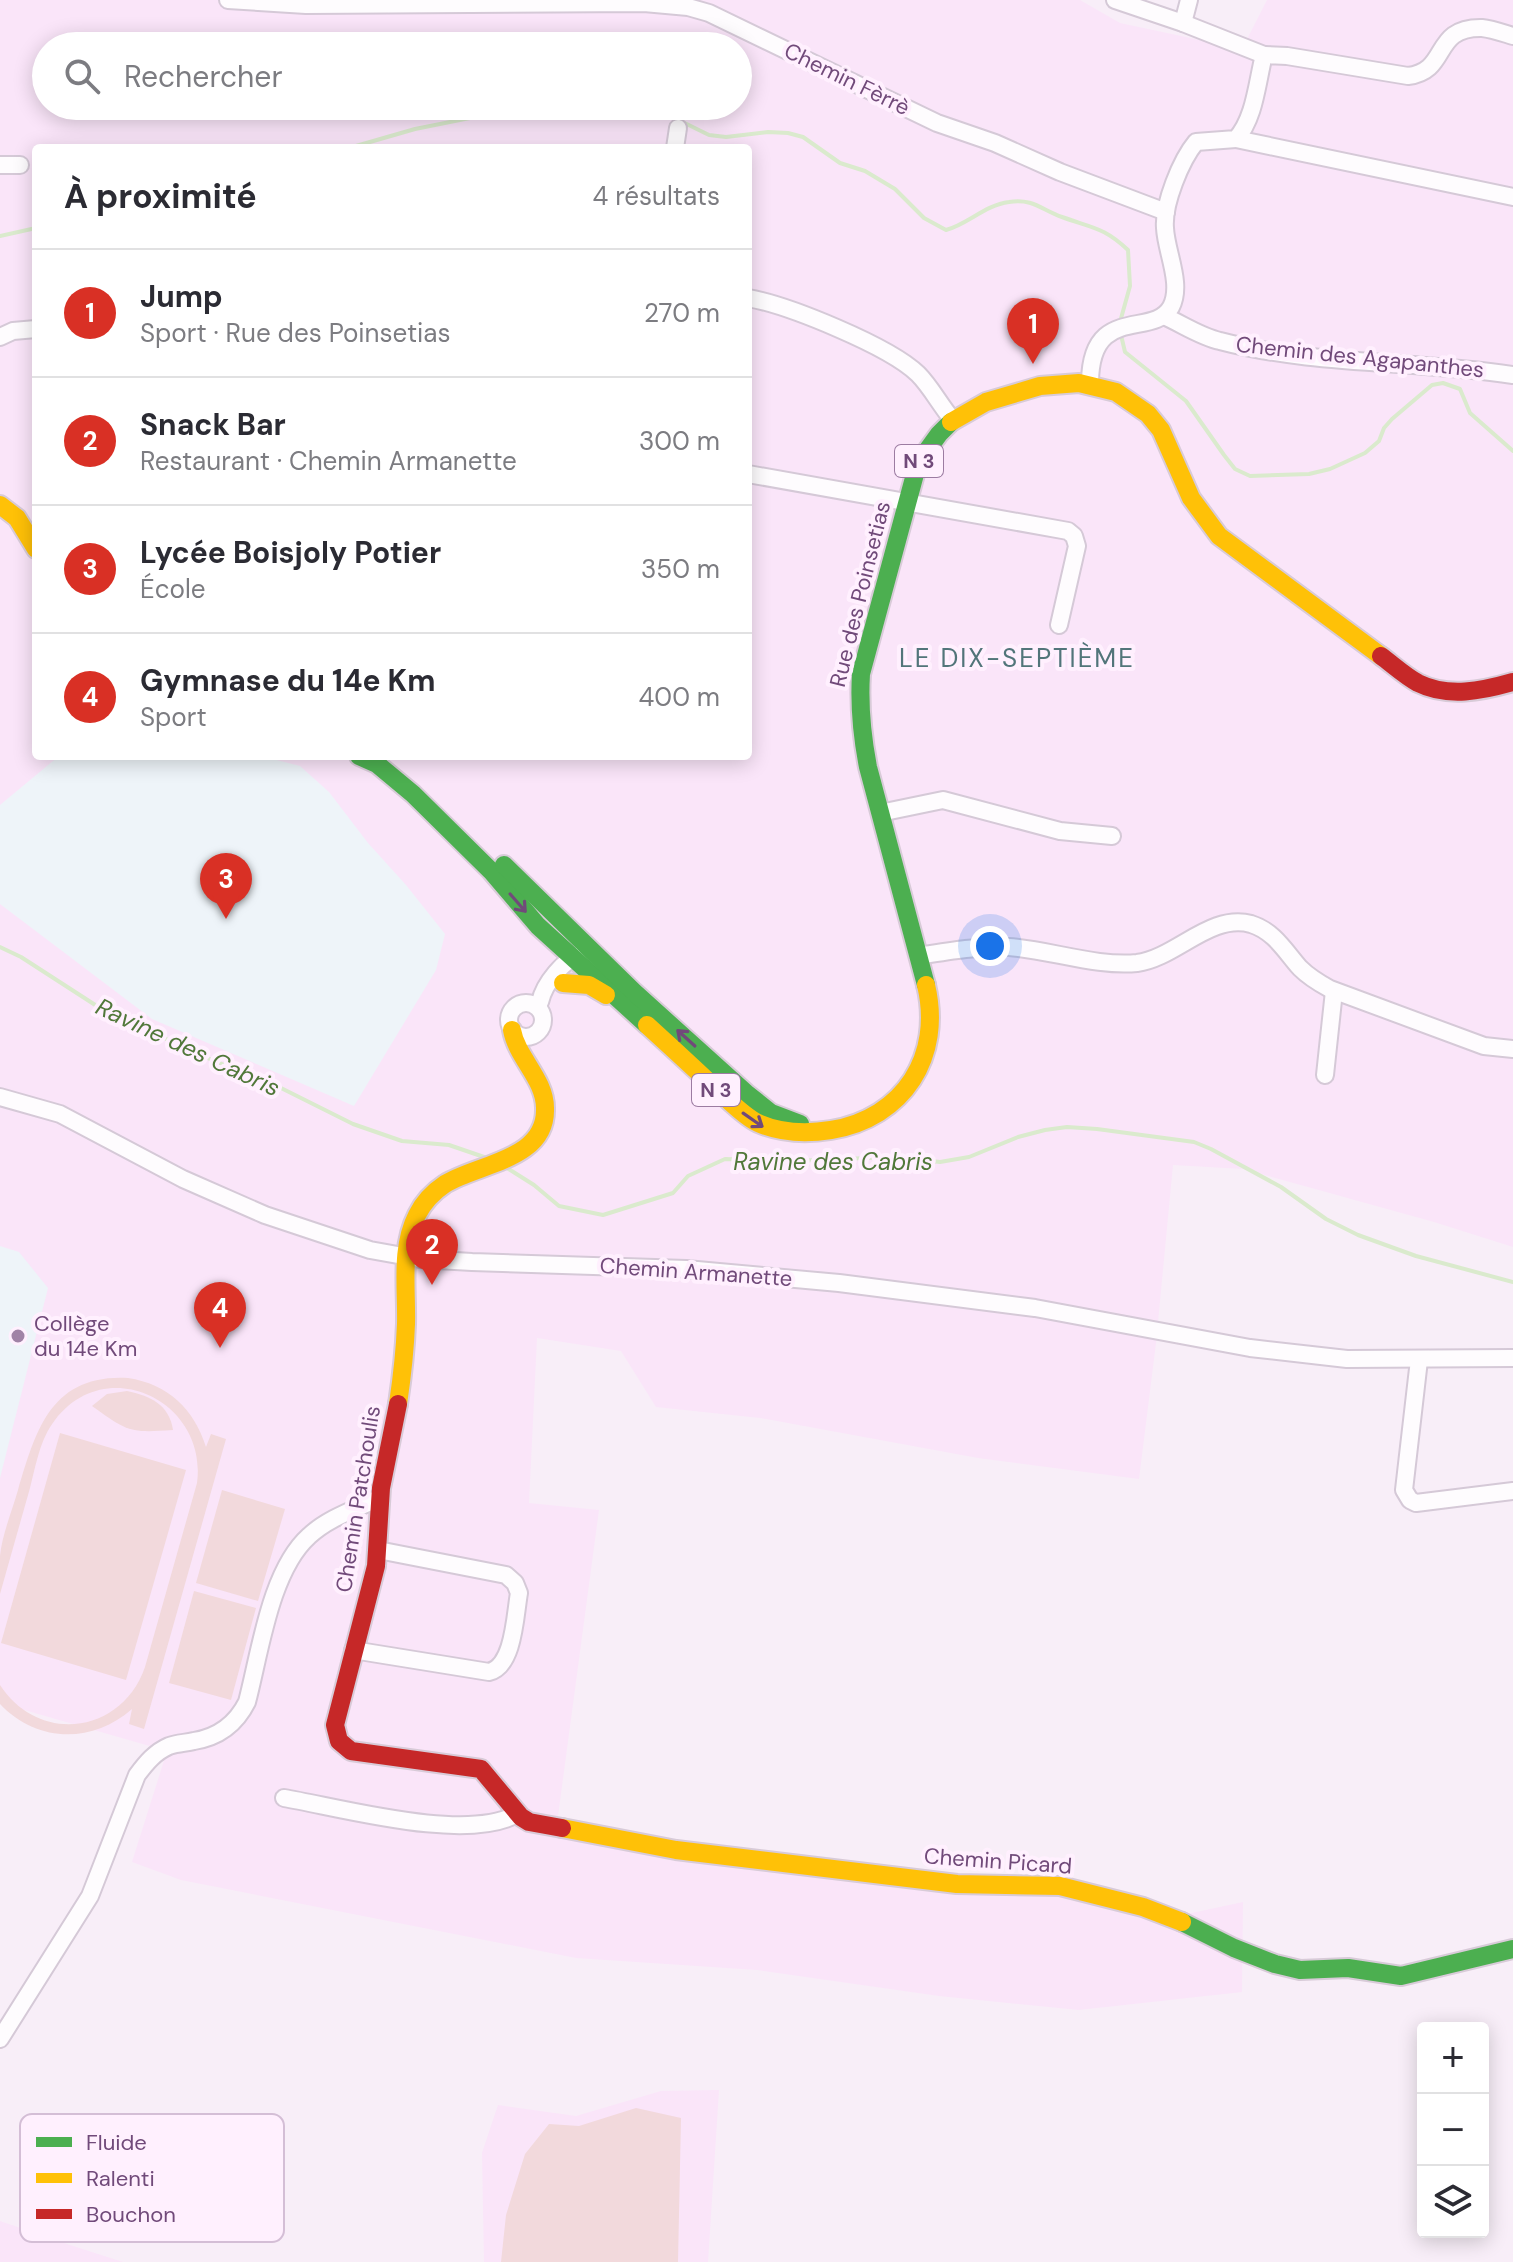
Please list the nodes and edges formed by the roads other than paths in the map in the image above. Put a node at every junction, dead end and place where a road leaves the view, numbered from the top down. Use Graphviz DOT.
graph roads {
  1 [pos="228,0"];
  2 [pos="1115,0"];
  3 [pos="1189,0"];
  4 [pos="1183,23"];
  5 [pos="751,32"];
  6 [pos="752,33"];
  7 [pos="1513,36"];
  8 [pos="1264,55"];
  9 [pos="678,128"];
  10 [pos="1236,139"];
  11 [pos="676,144"];
  12 [pos="0,165"];
  13 [pos="20,165"];
  14 [pos="1513,197"];
  15 [pos="1166,212"];
  16 [pos="752,299"];
  17 [pos="1164,316"];
  18 [pos="32,329"];
  19 [pos="0,337"];
  20 [pos="1513,375"];
  21 [pos="1090,382"];
  22 [pos="952,419"];
  23 [pos="752,475"];
  24 [pos="908,503"];
  25 [pos="0,505"];
  26 [pos="32,542"];
  27 [pos="1059,625"];
  28 [pos="1513,682"];
  29 [pos="368,760"];
  30 [pos="389,760"];
  31 [pos="880,813"];
  32 [pos="1112,836"];
  33 [pos="538,926"];
  34 [pos="578,936"];
  35 [pos="918,956"];
  36 [pos="579,958"];
  37 [pos="559,979"];
  38 [pos="1334,991"];
  39 [pos="634,992"];
  40 [pos="538,1004"];
  41 [pos="631,1013"];
  42 [pos="512,1030"];
  43 [pos="533,1036"];
  44 [pos="1513,1049"];
  45 [pos="532,1070"];
  46 [pos="1325,1075"];
  47 [pos="0,1097"];
  48 [pos="817,1130"];
  49 [pos="406,1256"];
  50 [pos="1513,1358"];
  51 [pos="1419,1360"];
  52 [pos="1513,1491"];
  53 [pos="379,1498"];
  54 [pos="378,1550"];
  55 [pos="353,1650"];
  56 [pos="284,1798"];
  57 [pos="515,1815"];
  58 [pos="1513,1949"];
  59 [pos="0,2039"];
  1 -- 5 [label="street, Chemin Fèrrè"];
  2 -- 4 [label="street"];
  3 -- 4 [label="street"];
  4 -- 8 [label="street"];
  6 -- 15 [label="street, Chemin Fèrrè"];
  7 -- 8 [label="street"];
  8 -- 10 [label="street"];
  9 -- 11 [label="street"];
  10 -- 14 [label="street"];
  10 -- 15 [label="street"];
  12 -- 13 [label="street"];
  15 -- 17 [label="street"];
  16 -- 22 [label="street"];
  17 -- 20 [label="street, Chemin des Agapanthes"];
  17 -- 21 [label="street"];
  18 -- 19 [label="street"];
  21 -- 22 [label="main road, Rue des Poinsetias / N 3"];
  21 -- 28 [label="main road, Rue des Poinsetias / N 3"];
  22 -- 24 [label="main road, Rue des Poinsetias / N 3"];
  23 -- 24 [label="street"];
  24 -- 27 [label="street"];
  24 -- 31 [label="main road, Rue des Poinsetias / N 3"];
  25 -- 26 [label="main road"];
  29 -- 33 [label="main road, Rue des Poinsetias / N 3, one-way"];
  30 -- 34 [label="main road, Rue des Poinsetias / N 3"];
  31 -- 32 [label="street"];
  31 -- 35 [label="main road, Rue des Poinsetias / N 3"];
  33 -- 36 [label="main road, Rue des Poinsetias / N 3"];
  33 -- 37 [label="main road"];
  34 -- 36 [label="street"];
  34 -- 39 [label="main road, Rue des Poinsetias / N 3"];
  35 -- 38 [label="street"];
  35 -- 48 [label="main road, Rue des Poinsetias / N 3"];
  36 -- 37 [label="street"];
  36 -- 39 [label="street"];
  36 -- 41 [label="main road, Rue des Poinsetias / N 3"];
  37 -- 40 [label="street"];
  37 -- 41 [label="main road"];
  38 -- 44 [label="street"];
  38 -- 46 [label="street"];
  48 -- 39 [label="main road, Rue des Poinsetias / N 3, one-way"];
  40 -- 42 [label="street"];
  40 -- 43 [label="street"];
  41 -- 48 [label="main road, Rue des Poinsetias / N 3, one-way"];
  42 -- 43 [label="street"];
  42 -- 45 [label="main road"];
  43 -- 45 [label="street"];
  45 -- 49 [label="main road, Chemin Patchoulis"];
  47 -- 49 [label="street, Chemin Armanette"];
  49 -- 51 [label="street, Chemin Armanette"];
  49 -- 53 [label="main road, Chemin Patchoulis"];
  50 -- 51 [label="street, Chemin Armanette"];
  51 -- 52 [label="street"];
  53 -- 54 [label="main road, Chemin Patchoulis"];
  53 -- 59 [label="street"];
  54 -- 55 [label="main road, Chemin Patchoulis"];
  54 -- 55 [label="street"];
  55 -- 57 [label="main road, Chemin Patchoulis"];
  56 -- 57 [label="street"];
  57 -- 58 [label="main road, Chemin Picard"];
}
